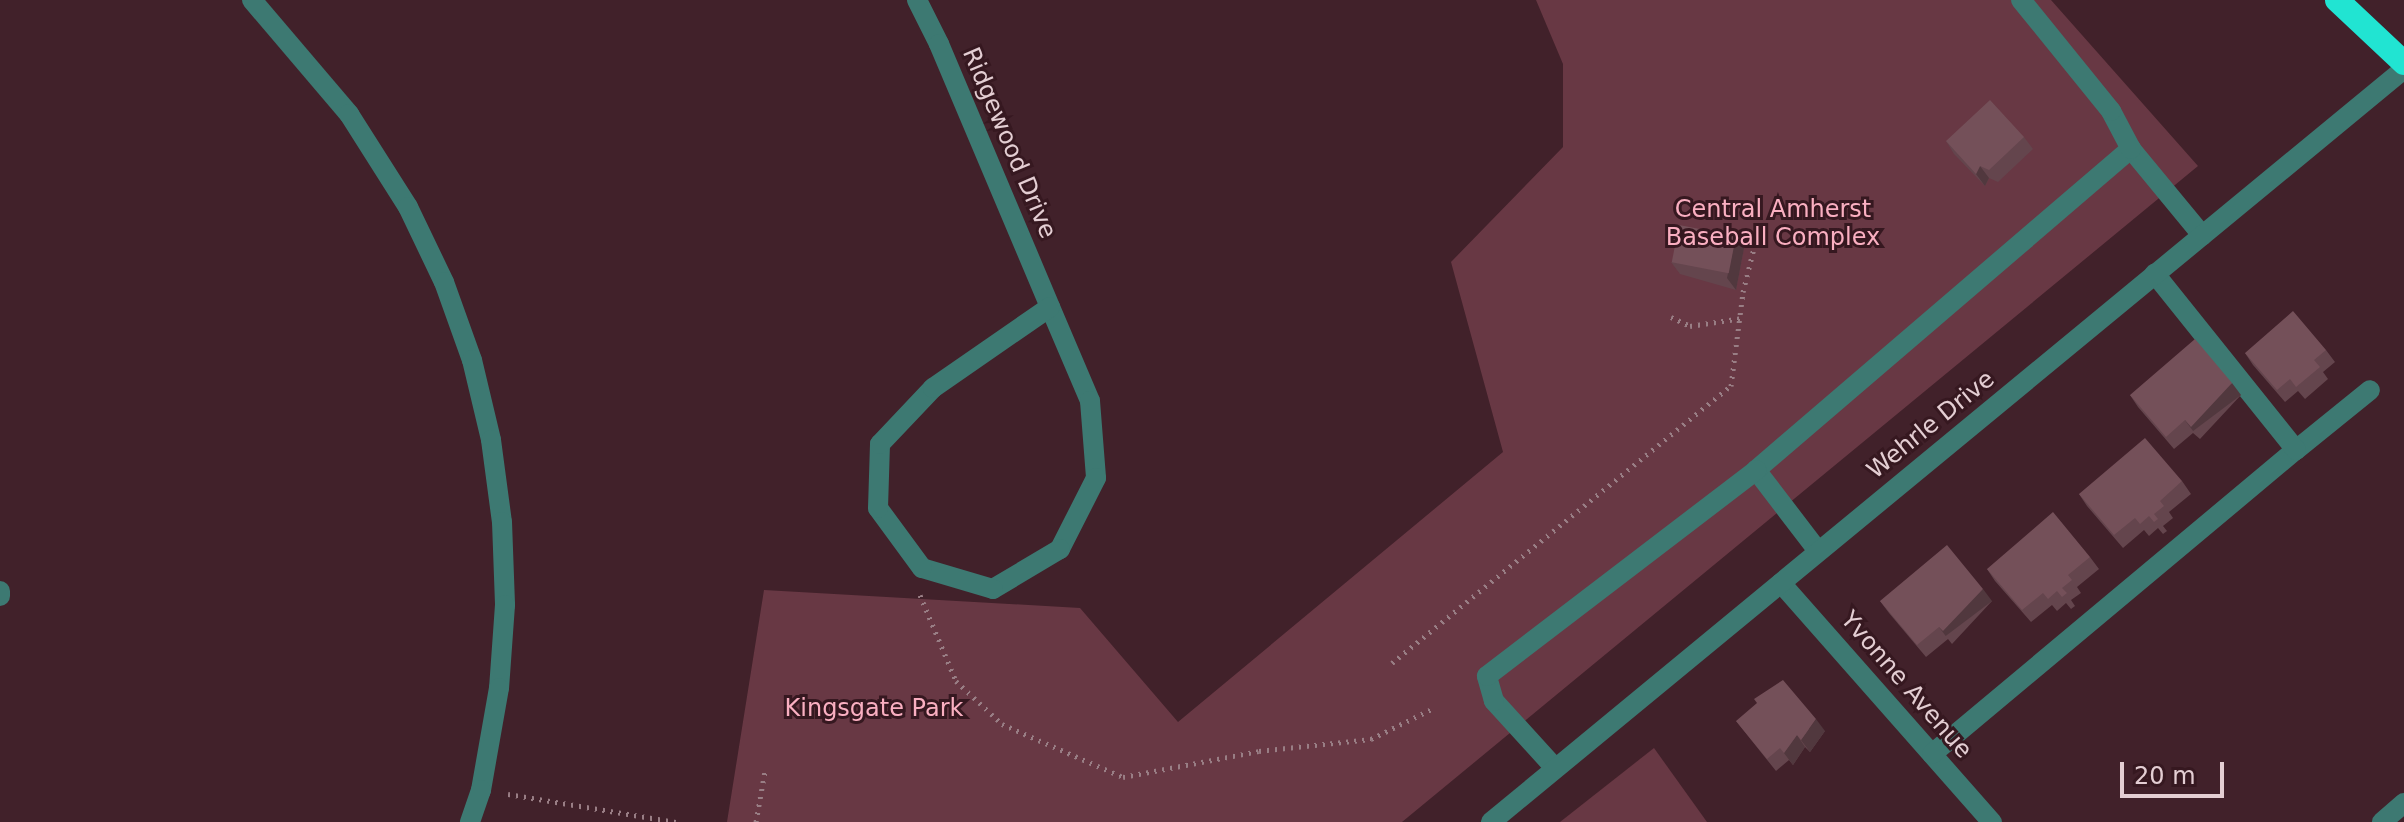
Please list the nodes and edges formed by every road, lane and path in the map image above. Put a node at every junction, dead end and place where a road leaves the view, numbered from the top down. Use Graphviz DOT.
graph roads {
  1 [pos="252,0"];
  2 [pos="917,0"];
  3 [pos="2021,0"];
  4 [pos="2337,0"];
  5 [pos="2404,63"];
  6 [pos="2404,69"];
  7 [pos="2131,149"];
  8 [pos="2202,235"];
  9 [pos="1755,244"];
  10 [pos="2155,274"];
  11 [pos="1050,307"];
  12 [pos="1671,317"];
  13 [pos="1742,318"];
  14 [pos="2370,390"];
  15 [pos="2296,450"];
  16 [pos="1756,470"];
  17 [pos="1818,551"];
  18 [pos="922,568"];
  19 [pos="1781,583"];
  20 [pos="1392,663"];
  21 [pos="1434,708"];
  22 [pos="1932,754"];
  23 [pos="1555,768"];
  24 [pos="765,771"];
  25 [pos="481,790"];
  26 [pos="2404,803"];
  27 [pos="470,822"];
  28 [pos="676,822"];
  29 [pos="756,822"];
  30 [pos="1491,822"];
  31 [pos="1992,822"];
  32 [pos="2382,822"];
  1 -- 25 [label="street"];
  2 -- 11 [label="street, Ridgewood Drive"];
  3 -- 7 [label="street"];
  4 -- 5 [label="highway"];
  6 -- 8 [label="street, Wehrle Drive"];
  7 -- 8 [label="street"];
  7 -- 16 [label="street"];
  8 -- 10 [label="street, Wehrle Drive"];
  9 -- 13 [label="path"];
  10 -- 15 [label="street"];
  10 -- 17 [label="street, Wehrle Drive"];
  11 -- 18 [label="street"];
  11 -- 18 [label="street, Ridgewood Drive"];
  12 -- 13 [label="path"];
  13 -- 20 [label="path"];
  14 -- 15 [label="street"];
  15 -- 22 [label="street"];
  16 -- 17 [label="street"];
  16 -- 23 [label="street"];
  17 -- 19 [label="street, Wehrle Drive"];
  18 -- 21 [label="path"];
  19 -- 22 [label="street, Yvonne Avenue"];
  19 -- 23 [label="street, Wehrle Drive"];
  22 -- 31 [label="street, Yvonne Avenue"];
  23 -- 30 [label="street, Wehrle Drive"];
  24 -- 29 [label="path"];
  25 -- 27 [label="street"];
  25 -- 28 [label="path"];
  26 -- 32 [label="street"];
}
